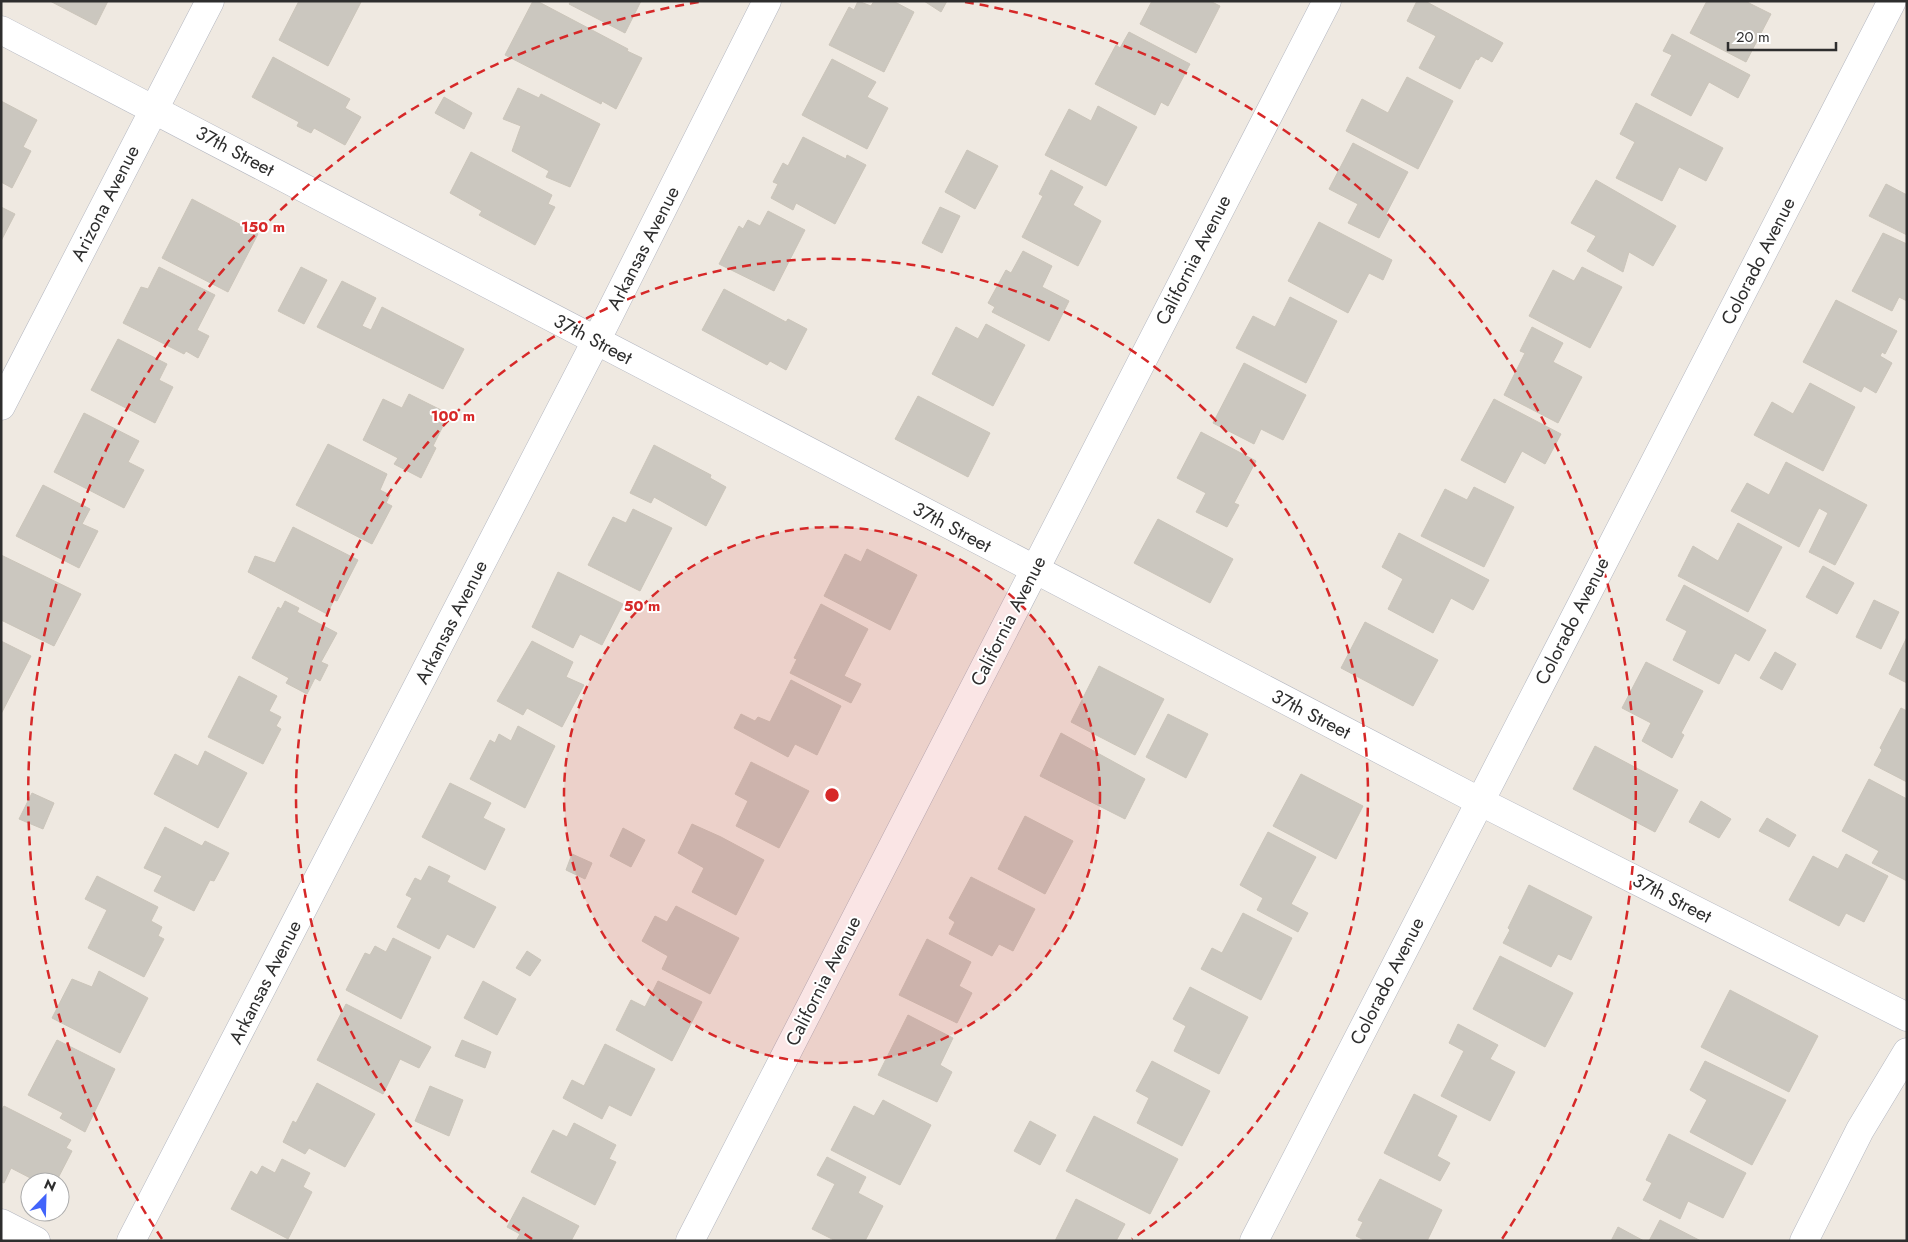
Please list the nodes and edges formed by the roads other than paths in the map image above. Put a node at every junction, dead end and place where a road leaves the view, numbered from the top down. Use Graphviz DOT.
graph roads {
  1 [pos="210,1"];
  2 [pos="767,1"];
  3 [pos="1326,1"];
  4 [pos="1892,1"];
  5 [pos="1,30"];
  6 [pos="154,109"];
  7 [pos="596,341"];
  8 [pos="1,406"];
  9 [pos="1034,570"];
  10 [pos="1479,801"];
  11 [pos="1907,1017"];
  12 [pos="1907,1052"];
  13 [pos="1,1223"];
  14 [pos="36,1241"];
  15 [pos="131,1241"];
  16 [pos="690,1241"];
  17 [pos="1254,1241"];
  18 [pos="1804,1241"];
  1 -- 6 [label="street, Arizona Avenue"];
  2 -- 7 [label="street, Arkansas Avenue"];
  3 -- 9 [label="street, California Avenue"];
  4 -- 10 [label="street, Colorado Avenue"];
  5 -- 6 [label="street, 37th Street"];
  6 -- 7 [label="street, 37th Street"];
  6 -- 8 [label="street, Arizona Avenue"];
  7 -- 9 [label="street, 37th Street"];
  7 -- 15 [label="street, Arkansas Avenue"];
  9 -- 10 [label="street, 37th Street"];
  9 -- 16 [label="street, California Avenue"];
  10 -- 11 [label="street, 37th Street"];
  10 -- 17 [label="street, Colorado Avenue"];
  12 -- 18 [label="street"];
  13 -- 14 [label="street"];
}
